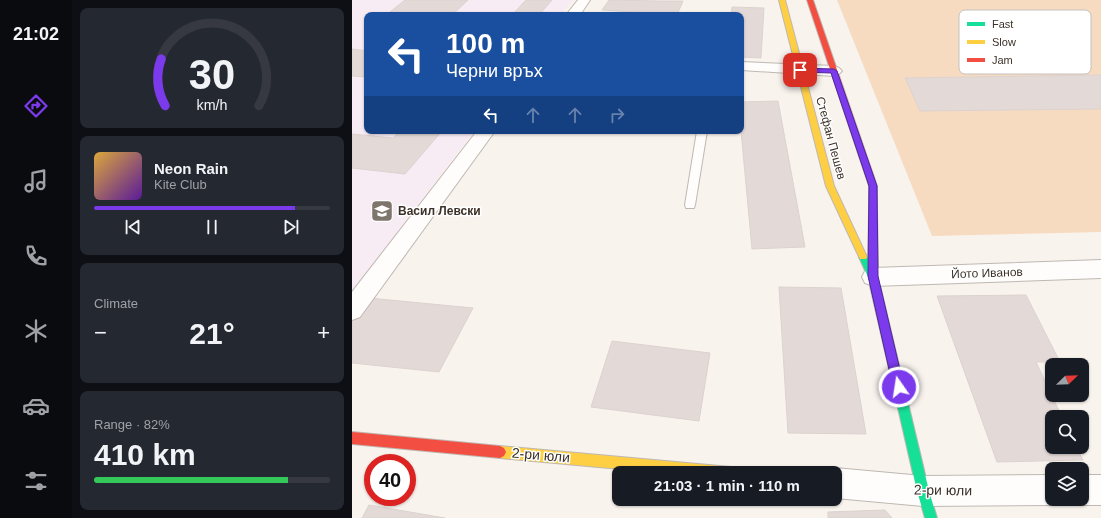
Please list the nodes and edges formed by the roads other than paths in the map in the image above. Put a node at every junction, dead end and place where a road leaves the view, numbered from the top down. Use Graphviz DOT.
graph roads {
  1 [pos="584,0"];
  2 [pos="782,0"];
  3 [pos="810,0"];
  4 [pos="575,12"];
  5 [pos="744,66"];
  6 [pos="800,70"];
  7 [pos="834,71"];
  8 [pos="484,134"];
  9 [pos="702,134"];
  10 [pos="690,205"];
  11 [pos="1101,269"];
  12 [pos="873,276"];
  13 [pos="352,310"];
  14 [pos="352,438"];
  15 [pos="655,466"];
  16 [pos="842,485"];
  17 [pos="1089,490"];
  18 [pos="1101,490"];
  19 [pos="1045,491"];
  20 [pos="927,504"];
  1 -- 4 [label="street"];
  2 -- 6 [label="street, Стефан Пешев"];
  3 -- 7 [label="street, Стефан Пешев"];
  5 -- 6 [label="street"];
  6 -- 7 [label="street"];
  6 -- 12 [label="street, Стефан Пешев"];
  7 -- 12 [label="street, Стефан Пешев"];
  8 -- 13 [label="street"];
  9 -- 10 [label="lane"];
  11 -- 12 [label="street, Йото Иванов"];
  12 -- 20 [label="street, Стефан Пешев"];
  14 -- 15 [label="street, 2-ри юли"];
  16 -- 20 [label="street, 2-ри юли"];
  17 -- 18 [label="street"];
  19 -- 20 [label="street, 2-ри юли"];
}
